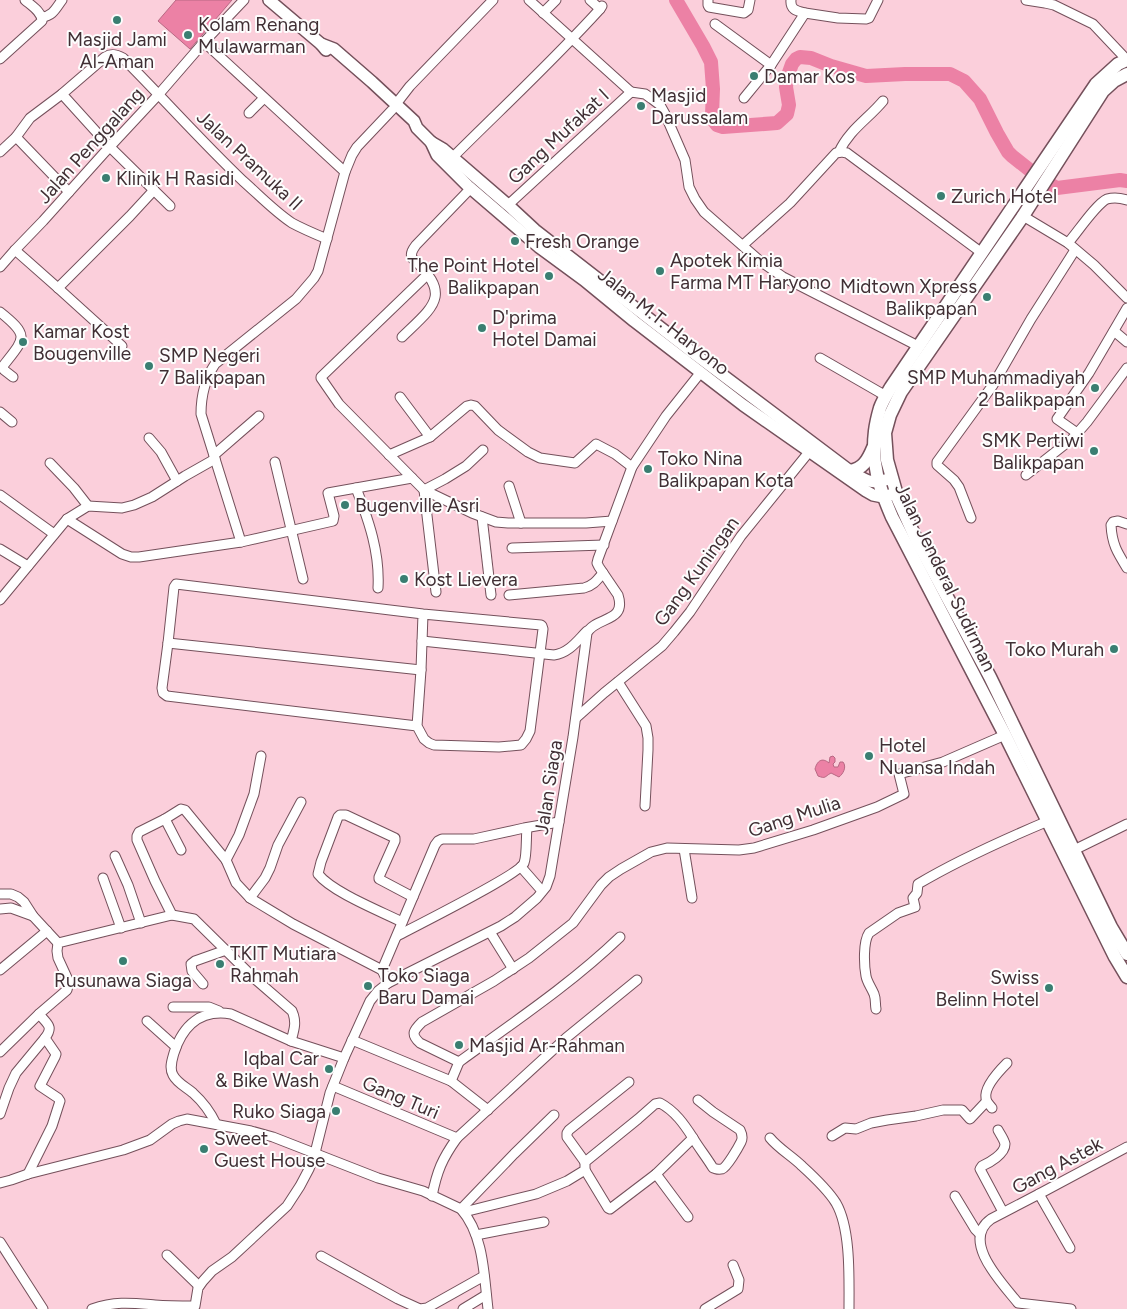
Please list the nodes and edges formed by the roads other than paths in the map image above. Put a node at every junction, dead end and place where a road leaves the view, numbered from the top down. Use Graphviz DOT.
graph roads {
  1 [pos="25,0"];
  2 [pos="62,0"];
  3 [pos="244,0"];
  4 [pos="269,0"];
  5 [pos="493,0"];
  6 [pos="529,0"];
  7 [pos="556,0"];
  8 [pos="590,0"];
  9 [pos="750,0"];
  10 [pos="791,0"];
  11 [pos="878,0"];
  12 [pos="1026,0"];
  13 [pos="708,3"];
  14 [pos="543,13"];
  15 [pos="805,13"];
  16 [pos="42,17"];
  17 [pos="715,24"];
  18 [pos="572,40"];
  19 [pos="204,42"];
  20 [pos="0,59"];
  21 [pos="1127,60"];
  22 [pos="771,65"];
  23 [pos="1127,74"];
  24 [pos="631,92"];
  25 [pos="62,94"];
  26 [pos="159,94"];
  27 [pos="264,98"];
  28 [pos="744,98"];
  29 [pos="882,101"];
  30 [pos="394,107"];
  31 [pos="249,113"];
  32 [pos="16,137"];
  33 [pos="430,142"];
  34 [pos="110,147"];
  35 [pos="0,152"];
  36 [pos="839,152"];
  37 [pos="453,157"];
  38 [pos="1053,158"];
  39 [pos="345,172"];
  40 [pos="471,188"];
  41 [pos="154,190"];
  42 [pos="69,192"];
  43 [pos="1028,196"];
  44 [pos="1127,200"];
  45 [pos="508,205"];
  46 [pos="170,206"];
  47 [pos="1023,216"];
  48 [pos="327,238"];
  49 [pos="1068,243"];
  50 [pos="744,245"];
  51 [pos="15,250"];
  52 [pos="1076,250"];
  53 [pos="982,253"];
  54 [pos="0,267"];
  55 [pos="428,274"];
  56 [pos="58,288"];
  57 [pos="1127,298"];
  58 [pos="1127,308"];
  59 [pos="0,312"];
  60 [pos="1114,331"];
  61 [pos="402,337"];
  62 [pos="1127,342"];
  63 [pos="122,346"];
  64 [pos="918,346"];
  65 [pos="820,358"];
  66 [pos="1127,368"];
  67 [pos="701,372"];
  68 [pos="13,377"];
  69 [pos="886,396"];
  70 [pos="400,397"];
  71 [pos="0,412"];
  72 [pos="259,416"];
  73 [pos="12,422"];
  74 [pos="1077,433"];
  75 [pos="430,437"];
  76 [pos="149,438"];
  77 [pos="873,447"];
  78 [pos="483,450"];
  79 [pos="809,452"];
  80 [pos="389,455"];
  81 [pos="215,457"];
  82 [pos="275,462"];
  83 [pos="50,463"];
  84 [pos="632,467"];
  85 [pos="850,471"];
  86 [pos="1026,475"];
  87 [pos="412,478"];
  88 [pos="892,478"];
  89 [pos="177,481"];
  90 [pos="878,482"];
  91 [pos="509,486"];
  92 [pos="356,488"];
  93 [pos="424,490"];
  94 [pos="896,493"];
  95 [pos="0,495"];
  96 [pos="883,497"];
  97 [pos="88,506"];
  98 [pos="482,517"];
  99 [pos="971,518"];
  100 [pos="67,519"];
  101 [pos="612,521"];
  102 [pos="521,524"];
  103 [pos="1127,524"];
  104 [pos="291,531"];
  105 [pos="54,534"];
  106 [pos="241,542"];
  107 [pos="604,545"];
  108 [pos="512,548"];
  109 [pos="0,549"];
  110 [pos="28,566"];
  111 [pos="1127,568"];
  112 [pos="603,573"];
  113 [pos="303,579"];
  114 [pos="378,588"];
  115 [pos="436,592"];
  116 [pos="491,595"];
  117 [pos="509,595"];
  118 [pos="0,600"];
  119 [pos="423,614"];
  120 [pos="590,627"];
  121 [pos="422,641"];
  122 [pos="168,643"];
  123 [pos="540,654"];
  124 [pos="421,670"];
  125 [pos="618,682"];
  126 [pos="576,718"];
  127 [pos="417,726"];
  128 [pos="1005,735"];
  129 [pos="261,756"];
  130 [pos="301,802"];
  131 [pos="645,806"];
  132 [pos="165,819"];
  133 [pos="1048,821"];
  134 [pos="559,822"];
  135 [pos="1127,824"];
  136 [pos="527,828"];
  137 [pos="684,849"];
  138 [pos="180,850"];
  139 [pos="1074,850"];
  140 [pos="115,856"];
  141 [pos="226,860"];
  142 [pos="521,867"];
  143 [pos="103,878"];
  144 [pos="542,891"];
  145 [pos="0,894"];
  146 [pos="413,897"];
  147 [pos="250,898"];
  148 [pos="692,898"];
  149 [pos="0,909"];
  150 [pos="172,915"];
  151 [pos="33,916"];
  152 [pos="402,922"];
  153 [pos="141,923"];
  154 [pos="121,928"];
  155 [pos="1107,929"];
  156 [pos="47,931"];
  157 [pos="490,932"];
  158 [pos="396,936"];
  159 [pos="620,937"];
  160 [pos="58,943"];
  161 [pos="226,950"];
  162 [pos="1127,954"];
  163 [pos="513,968"];
  164 [pos="0,970"];
  165 [pos="382,970"];
  166 [pos="1127,977"];
  167 [pos="637,980"];
  168 [pos="388,983"];
  169 [pos="203,984"];
  170 [pos="173,1007"];
  171 [pos="876,1009"];
  172 [pos="221,1012"];
  173 [pos="39,1014"];
  174 [pos="147,1021"];
  175 [pos="45,1038"];
  176 [pos="352,1040"];
  177 [pos="291,1041"];
  178 [pos="176,1047"];
  179 [pos="0,1052"];
  180 [pos="344,1058"];
  181 [pos="460,1062"];
  182 [pos="1008,1063"];
  183 [pos="451,1081"];
  184 [pos="629,1082"];
  185 [pos="333,1086"];
  186 [pos="698,1100"];
  187 [pos="488,1110"];
  188 [pos="0,1114"];
  189 [pos="554,1115"];
  190 [pos="216,1124"];
  191 [pos="998,1130"];
  192 [pos="832,1136"];
  193 [pos="457,1138"];
  194 [pos="693,1138"];
  195 [pos="770,1138"];
  196 [pos="1127,1147"];
  197 [pos="316,1153"];
  198 [pos="585,1166"];
  199 [pos="28,1174"];
  200 [pos="656,1174"];
  201 [pos="0,1183"];
  202 [pos="1039,1194"];
  203 [pos="432,1196"];
  204 [pos="955,1196"];
  205 [pos="463,1211"];
  206 [pos="1003,1212"];
  207 [pos="688,1217"];
  208 [pos="544,1222"];
  209 [pos="980,1234"];
  210 [pos="476,1235"];
  211 [pos="0,1242"];
  212 [pos="1070,1248"];
  213 [pos="166,1256"];
  214 [pos="321,1256"];
  215 [pos="733,1265"];
  216 [pos="484,1276"];
  217 [pos="199,1286"];
  218 [pos="486,1295"];
  219 [pos="41,1306"];
  220 [pos="1019,1306"];
  221 [pos="31,1309"];
  222 [pos="92,1309"];
  223 [pos="463,1309"];
  224 [pos="488,1309"];
  225 [pos="705,1309"];
  226 [pos="849,1309"];
  227 [pos="1071,1309"];
  1 -- 16 [label="street"];
  2 -- 16 [label="street"];
  3 -- 19 [label="street, Jalan Penggalang"];
  4 -- 30 [label="main road, Jalan M.T. Haryono"];
  5 -- 30 [label="street"];
  6 -- 14 [label="street"];
  7 -- 14 [label="street"];
  8 -- 18 [label="street"];
  9 -- 13 [label="street"];
  10 -- 15 [label="street"];
  11 -- 15 [label="street"];
  12 -- 21 [label="street"];
  14 -- 18 [label="street"];
  15 -- 22 [label="street"];
  16 -- 20 [label="street"];
  17 -- 22 [label="street"];
  18 -- 24 [label="street"];
  18 -- 37 [label="street"];
  19 -- 26 [label="street, Jalan Penggalang"];
  19 -- 27 [label="street"];
  21 -- 38 [label="highway, Jalan Jenderal Sudirman"];
  22 -- 28 [label="street"];
  23 -- 38 [label="highway, Jalan Jenderal Sudirman"];
  24 -- 45 [label="street, Gang Mufakat I"];
  24 -- 50 [label="street"];
  25 -- 26 [label="street, Jalan Pramuka II"];
  25 -- 32 [label="street"];
  25 -- 34 [label="street"];
  26 -- 34 [label="street, Jalan Penggalang"];
  26 -- 48 [label="street, Jalan Pramuka II"];
  27 -- 31 [label="street"];
  27 -- 39 [label="street"];
  29 -- 36 [label="street"];
  30 -- 33 [label="main road, Jalan M.T. Haryono"];
  30 -- 39 [label="street"];
  32 -- 35 [label="street"];
  32 -- 42 [label="street"];
  33 -- 37 [label="main road, Jalan M.T. Haryono"];
  33 -- 40 [label="main road, Jalan M.T. Haryono"];
  34 -- 41 [label="street"];
  34 -- 42 [label="street, Jalan Penggalang"];
  36 -- 50 [label="street"];
  36 -- 53 [label="street"];
  37 -- 45 [label="main road, Jalan M.T. Haryono"];
  38 -- 43 [label="highway, Jalan Jenderal Sudirman"];
  39 -- 48 [label="street"];
  40 -- 55 [label="street"];
  40 -- 67 [label="main road, Jalan M.T. Haryono"];
  41 -- 46 [label="street"];
  41 -- 56 [label="street"];
  42 -- 51 [label="street, Jalan Penggalang"];
  43 -- 47 [label="highway, Jalan Jenderal Sudirman"];
  43 -- 53 [label="highway, Jalan Jenderal Sudirman"];
  44 -- 49 [label="street"];
  45 -- 85 [label="main road, Jalan M.T. Haryono"];
  47 -- 49 [label="street"];
  47 -- 88 [label="highway, Jalan Jenderal Sudirman"];
  48 -- 81 [label="street"];
  49 -- 52 [label="street"];
  50 -- 64 [label="street"];
  51 -- 54 [label="street, Jalan Penggalang"];
  51 -- 56 [label="street"];
  52 -- 57 [label="street"];
  52 -- 99 [label="street"];
  53 -- 64 [label="highway, Jalan Jenderal Sudirman"];
  55 -- 61 [label="street"];
  55 -- 80 [label="street"];
  56 -- 63 [label="street"];
  58 -- 60 [label="street"];
  59 -- 68 [label="street"];
  60 -- 62 [label="street"];
  60 -- 74 [label="street"];
  64 -- 69 [label="highway, Jalan Jenderal Sudirman"];
  65 -- 69 [label="street"];
  66 -- 74 [label="street"];
  67 -- 79 [label="main road, Jalan M.T. Haryono"];
  67 -- 84 [label="street"];
  69 -- 77 [label="highway, Jalan Jenderal Sudirman"];
  70 -- 75 [label="street"];
  71 -- 73 [label="street"];
  72 -- 81 [label="street"];
  74 -- 86 [label="street"];
  75 -- 80 [label="street"];
  75 -- 84 [label="street"];
  76 -- 89 [label="street"];
  77 -- 85 [label="highway"];
  77 -- 90 [label="highway, Jalan Jenderal Sudirman"];
  78 -- 93 [label="street"];
  79 -- 96 [label="main road, Jalan M.T. Haryono"];
  79 -- 125 [label="street, Gang Kuningan"];
  80 -- 87 [label="street"];
  81 -- 89 [label="street"];
  81 -- 106 [label="street"];
  82 -- 104 [label="street"];
  83 -- 97 [label="street"];
  84 -- 101 [label="street"];
  85 -- 90 [label="main road, Jalan M.T. Haryono"];
  87 -- 92 [label="street"];
  87 -- 93 [label="street"];
  88 -- 90 [label="main road"];
  88 -- 94 [label="highway, Jalan Jenderal Sudirman"];
  89 -- 97 [label="street"];
  90 -- 96 [label="highway, Jalan Jenderal Sudirman"];
  91 -- 102 [label="street"];
  92 -- 104 [label="street"];
  92 -- 114 [label="street"];
  93 -- 98 [label="street"];
  93 -- 115 [label="street"];
  94 -- 96 [label="main road"];
  94 -- 139 [label="highway, Jalan Jenderal Sudirman"];
  95 -- 105 [label="street"];
  96 -- 128 [label="highway, Jalan Jenderal Sudirman"];
  97 -- 100 [label="street"];
  98 -- 102 [label="street"];
  98 -- 116 [label="street"];
  100 -- 105 [label="street"];
  100 -- 106 [label="street"];
  101 -- 102 [label="street"];
  101 -- 107 [label="street"];
  103 -- 111 [label="street"];
  104 -- 106 [label="street"];
  104 -- 113 [label="street"];
  105 -- 110 [label="street"];
  107 -- 108 [label="street"];
  107 -- 112 [label="street"];
  109 -- 110 [label="street"];
  110 -- 118 [label="street"];
  112 -- 117 [label="street"];
  112 -- 120 [label="street"];
  119 -- 121 [label="street"];
  119 -- 122 [label="street"];
  119 -- 123 [label="street"];
  120 -- 123 [label="street"];
  120 -- 126 [label="street, Jalan Siaga"];
  121 -- 123 [label="street"];
  121 -- 124 [label="street"];
  122 -- 124 [label="street"];
  122 -- 127 [label="street"];
  123 -- 127 [label="street"];
  124 -- 127 [label="street"];
  125 -- 126 [label="street, Gang Kuningan"];
  125 -- 131 [label="street"];
  126 -- 134 [label="street, Jalan Siaga"];
  128 -- 133 [label="highway, Jalan Jenderal Sudirman"];
  128 -- 137 [label="street, Gang Mulia"];
  129 -- 141 [label="street"];
  130 -- 147 [label="street"];
  132 -- 138 [label="street"];
  132 -- 141 [label="street"];
  132 -- 150 [label="street"];
  133 -- 155 [label="highway, Jalan Jenderal Sudirman"];
  133 -- 171 [label="street"];
  134 -- 136 [label="street"];
  134 -- 144 [label="street, Jalan Siaga"];
  135 -- 139 [label="street"];
  136 -- 142 [label="street"];
  136 -- 146 [label="street"];
  137 -- 148 [label="street"];
  137 -- 163 [label="street, Gang Mulia"];
  139 -- 155 [label="highway, Jalan Jenderal Sudirman"];
  140 -- 153 [label="street"];
  141 -- 147 [label="street"];
  142 -- 144 [label="street"];
  142 -- 158 [label="street"];
  143 -- 154 [label="street"];
  144 -- 157 [label="street, Jalan Siaga"];
  145 -- 151 [label="street"];
  146 -- 152 [label="street"];
  146 -- 152 [label="street"];
  147 -- 165 [label="street"];
  149 -- 151 [label="street"];
  150 -- 153 [label="street"];
  150 -- 161 [label="street"];
  151 -- 156 [label="street"];
  152 -- 158 [label="street"];
  153 -- 154 [label="street"];
  154 -- 160 [label="street"];
  155 -- 162 [label="highway, Jalan Jenderal Sudirman"];
  155 -- 166 [label="highway, Jalan Jenderal Sudirman"];
  156 -- 160 [label="street"];
  156 -- 164 [label="street"];
  157 -- 163 [label="street"];
  157 -- 168 [label="street, Jalan Siaga"];
  158 -- 165 [label="street"];
  159 -- 181 [label="street"];
  160 -- 173 [label="street"];
  161 -- 169 [label="street"];
  161 -- 177 [label="street"];
  163 -- 181 [label="street, Gang Mulia"];
  165 -- 168 [label="street"];
  167 -- 187 [label="street"];
  168 -- 176 [label="street, Jalan Siaga"];
  170 -- 172 [label="street"];
  172 -- 177 [label="street"];
  172 -- 178 [label="street"];
  173 -- 175 [label="street"];
  173 -- 179 [label="street"];
  174 -- 178 [label="street"];
  175 -- 188 [label="street"];
  175 -- 199 [label="street"];
  176 -- 180 [label="street, Jalan Siaga"];
  176 -- 183 [label="street"];
  177 -- 180 [label="street"];
  178 -- 190 [label="street"];
  180 -- 185 [label="street, Jalan Siaga"];
  181 -- 183 [label="street"];
  182 -- 192 [label="street"];
  183 -- 187 [label="street"];
  184 -- 198 [label="street"];
  185 -- 193 [label="street, Gang Turi"];
  185 -- 197 [label="street, Jalan Siaga"];
  186 -- 194 [label="street"];
  187 -- 193 [label="street"];
  189 -- 205 [label="street"];
  190 -- 197 [label="street"];
  190 -- 199 [label="street"];
  191 -- 206 [label="street"];
  193 -- 203 [label="street"];
  194 -- 198 [label="street"];
  194 -- 200 [label="street"];
  195 -- 226 [label="street"];
  196 -- 202 [label="street, Gang Astek"];
  197 -- 203 [label="street"];
  197 -- 217 [label="street, Jalan Siaga"];
  198 -- 200 [label="street"];
  198 -- 205 [label="street"];
  199 -- 201 [label="street"];
  200 -- 207 [label="street"];
  202 -- 206 [label="street, Gang Astek"];
  202 -- 212 [label="street"];
  203 -- 205 [label="street"];
  204 -- 209 [label="street"];
  205 -- 210 [label="street"];
  206 -- 209 [label="street, Gang Astek"];
  208 -- 210 [label="street"];
  209 -- 220 [label="street"];
  210 -- 216 [label="street"];
  211 -- 219 [label="street"];
  213 -- 217 [label="street"];
  214 -- 216 [label="street"];
  215 -- 225 [label="street"];
  216 -- 218 [label="street"];
  217 -- 222 [label="street"];
  218 -- 223 [label="street"];
  218 -- 224 [label="street"];
  219 -- 221 [label="street"];
  220 -- 227 [label="street"];
}
